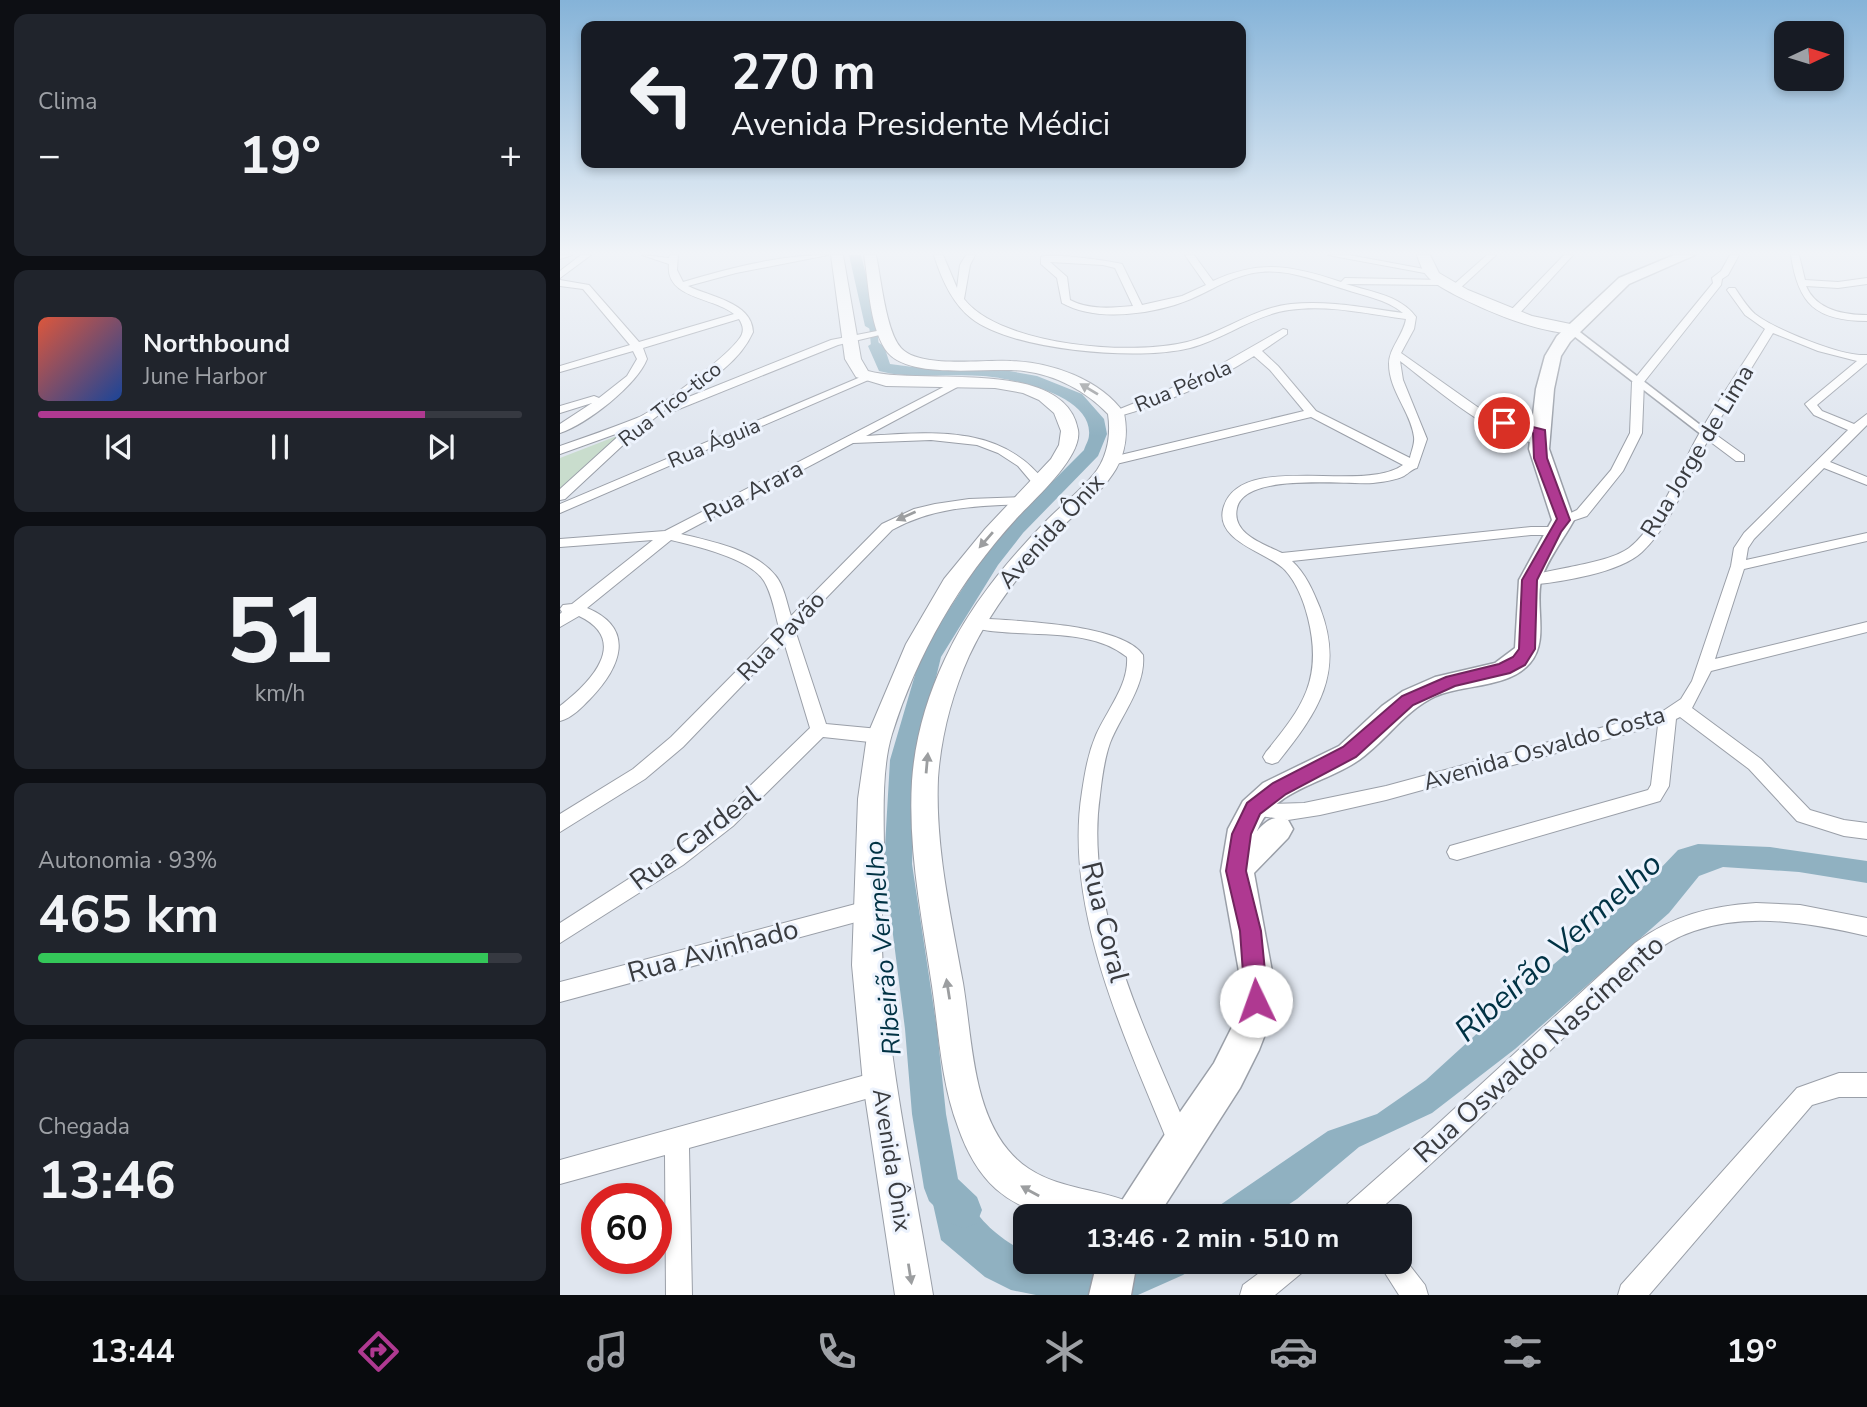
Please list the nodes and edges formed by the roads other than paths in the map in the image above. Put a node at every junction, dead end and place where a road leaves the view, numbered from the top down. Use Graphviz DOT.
graph roads {
  1 [pos="610,315"];
  2 [pos="740,315"];
  3 [pos="741,315"];
  4 [pos="848,315"];
  5 [pos="882,315"];
  6 [pos="975,315"];
  7 [pos="1261,315"];
  8 [pos="1398,315"];
  9 [pos="1518,315"];
  10 [pos="1582,315"];
  11 [pos="1584,315"];
  12 [pos="1695,315"];
  13 [pos="1751,315"];
  14 [pos="1844,315"];
  15 [pos="1411,317"];
  16 [pos="1867,318"];
  17 [pos="1772,327"];
  18 [pos="1568,329"];
  19 [pos="885,332"];
  20 [pos="1283,332"];
  21 [pos="852,337"];
  22 [pos="637,347"];
  23 [pos="1256,352"];
  24 [pos="1395,353"];
  25 [pos="1866,358"];
  26 [pos="560,369"];
  27 [pos="867,378"];
  28 [pos="959,382"];
  29 [pos="1638,382"];
  30 [pos="610,394"];
  31 [pos="560,410"];
  32 [pos="1312,412"];
  33 [pos="1116,413"];
  34 [pos="644,420"];
  35 [pos="1862,423"];
  36 [pos="560,429"];
  37 [pos="1706,433"];
  38 [pos="1533,434"];
  39 [pos="853,440"];
  40 [pos="560,450"];
  41 [pos="1740,458"];
  42 [pos="1112,461"];
  43 [pos="1821,463"];
  44 [pos="1413,465"];
  45 [pos="1867,481"];
  46 [pos="1039,482"];
  47 [pos="560,496"];
  48 [pos="1021,500"];
  49 [pos="560,509"];
  50 [pos="1559,525"];
  51 [pos="668,534"];
  52 [pos="1867,537"];
  53 [pos="560,542"];
  54 [pos="1280,558"];
  55 [pos="1738,566"];
  56 [pos="1530,580"];
  57 [pos="568,609"];
  58 [pos="560,622"];
  59 [pos="975,623"];
  60 [pos="1867,627"];
  61 [pos="789,629"];
  62 [pos="1706,667"];
  63 [pos="1674,712"];
  64 [pos="560,715"];
  65 [pos="819,730"];
  66 [pos="879,736"];
  67 [pos="1272,757"];
  68 [pos="1308,810"];
  69 [pos="1247,821"];
  70 [pos="560,824"];
  71 [pos="1278,829"];
  72 [pos="1867,831"];
  73 [pos="1457,852"];
  74 [pos="1236,871"];
  75 [pos="867,910"];
  76 [pos="1867,927"];
  77 [pos="560,934"];
  78 [pos="560,992"];
  79 [pos="880,1083"];
  80 [pos="1867,1085"];
  81 [pos="677,1138"];
  82 [pos="1181,1143"];
  83 [pos="560,1172"];
  84 [pos="1065,1204"];
  85 [pos="1143,1204"];
  86 [pos="1368,1204"];
  87 [pos="1114,1274"];
  88 [pos="1280,1274"];
  89 [pos="1400,1274"];
  90 [pos="679,1295"];
  91 [pos="914,1295"];
  92 [pos="1110,1295"];
  93 [pos="1253,1295"];
  94 [pos="1415,1295"];
  95 [pos="1631,1295"];
  1 -- 22 [label="street"];
  2 -- 22 [label="street"];
  3 -- 34 [label="street, Rua Tico-tico"];
  4 -- 21 [label="main road"];
  5 -- 19 [label="main road"];
  6 -- 7 [label="street"];
  8 -- 15 [label="street"];
  9 -- 18 [label="main road"];
  10 -- 18 [label="main road"];
  11 -- 18 [label="main road"];
  12 -- 29 [label="street"];
  13 -- 17 [label="street"];
  14 -- 16 [label="street"];
  15 -- 24 [label="street"];
  17 -- 25 [label="street"];
  17 -- 37 [label="street, Rua Jorge de Lima"];
  18 -- 29 [label="street"];
  18 -- 38 [label="main road"];
  18 -- 38 [label="main road"];
  19 -- 21 [label="street"];
  33 -- 19 [label="main road, one-way"];
  20 -- 23 [label="street, Rua Pérola"];
  21 -- 27 [label="main road"];
  21 -- 34 [label="street"];
  22 -- 26 [label="street"];
  22 -- 30 [label="street"];
  23 -- 32 [label="street"];
  23 -- 33 [label="street, Rua Pérola"];
  24 -- 38 [label="street"];
  24 -- 44 [label="street"];
  25 -- 35 [label="street"];
  27 -- 28 [label="main road, Avenida Ônix"];
  27 -- 49 [label="street, Rua Águia"];
  28 -- 39 [label="street, Rua Arara"];
  28 -- 46 [label="main road, Avenida Ônix"];
  29 -- 37 [label="street"];
  29 -- 50 [label="street"];
  30 -- 31 [label="street"];
  30 -- 36 [label="street"];
  32 -- 42 [label="street"];
  32 -- 44 [label="street"];
  33 -- 42 [label="main road, Avenida Ônix"];
  34 -- 40 [label="street"];
  34 -- 47 [label="street, Rua Tico-tico"];
  35 -- 43 [label="street, Avenida Osvaldo Costa"];
  37 -- 41 [label="street"];
  37 -- 56 [label="street, Rua Jorge de Lima"];
  38 -- 50 [label="main road"];
  39 -- 46 [label="street"];
  39 -- 51 [label="street, Rua Arara"];
  42 -- 59 [label="main road, Avenida Ônix"];
  43 -- 45 [label="street"];
  43 -- 55 [label="street, Avenida Osvaldo Costa"];
  44 -- 54 [label="street"];
  46 -- 48 [label="main road, Avenida Ônix"];
  48 -- 61 [label="street, Rua Pavão, one-way"];
  48 -- 66 [label="main road, Avenida Ônix, one-way"];
  50 -- 54 [label="street"];
  50 -- 56 [label="main road"];
  51 -- 53 [label="street"];
  51 -- 57 [label="street, Rua Arara"];
  51 -- 61 [label="street"];
  52 -- 55 [label="street"];
  54 -- 67 [label="street"];
  55 -- 62 [label="street, Avenida Osvaldo Costa"];
  56 -- 69 [label="main road"];
  57 -- 58 [label="street, Rua Arara"];
  57 -- 64 [label="street"];
  59 -- 82 [label="street, Rua Coral"];
  84 -- 59 [label="main road, Avenida Ônix, one-way"];
  60 -- 62 [label="street"];
  61 -- 65 [label="street"];
  61 -- 70 [label="street, Rua Pavão"];
  62 -- 63 [label="street, Avenida Osvaldo Costa"];
  63 -- 68 [label="street, Avenida Osvaldo Costa"];
  63 -- 72 [label="street"];
  63 -- 73 [label="street"];
  65 -- 66 [label="street"];
  65 -- 77 [label="street, Rua Cardeal"];
  66 -- 75 [label="main road, Avenida Ônix"];
  68 -- 69 [label="street, Avenida Osvaldo Costa"];
  68 -- 71 [label="street, Avenida Osvaldo Costa"];
  69 -- 71 [label="street, Avenida Osvaldo Costa"];
  69 -- 74 [label="main road"];
  71 -- 74 [label="main road"];
  74 -- 82 [label="main road"];
  75 -- 78 [label="street, Rua Avinhado"];
  75 -- 79 [label="main road, Avenida Ônix"];
  76 -- 86 [label="street, Rua Oswaldo Nascimento"];
  79 -- 81 [label="street"];
  79 -- 91 [label="main road, Avenida Ônix, one-way"];
  80 -- 95 [label="street"];
  81 -- 83 [label="street"];
  81 -- 90 [label="street"];
  82 -- 85 [label="main road"];
  87 -- 92 [label="main road"];
  88 -- 93 [label="street"];
  89 -- 94 [label="street"];
}
